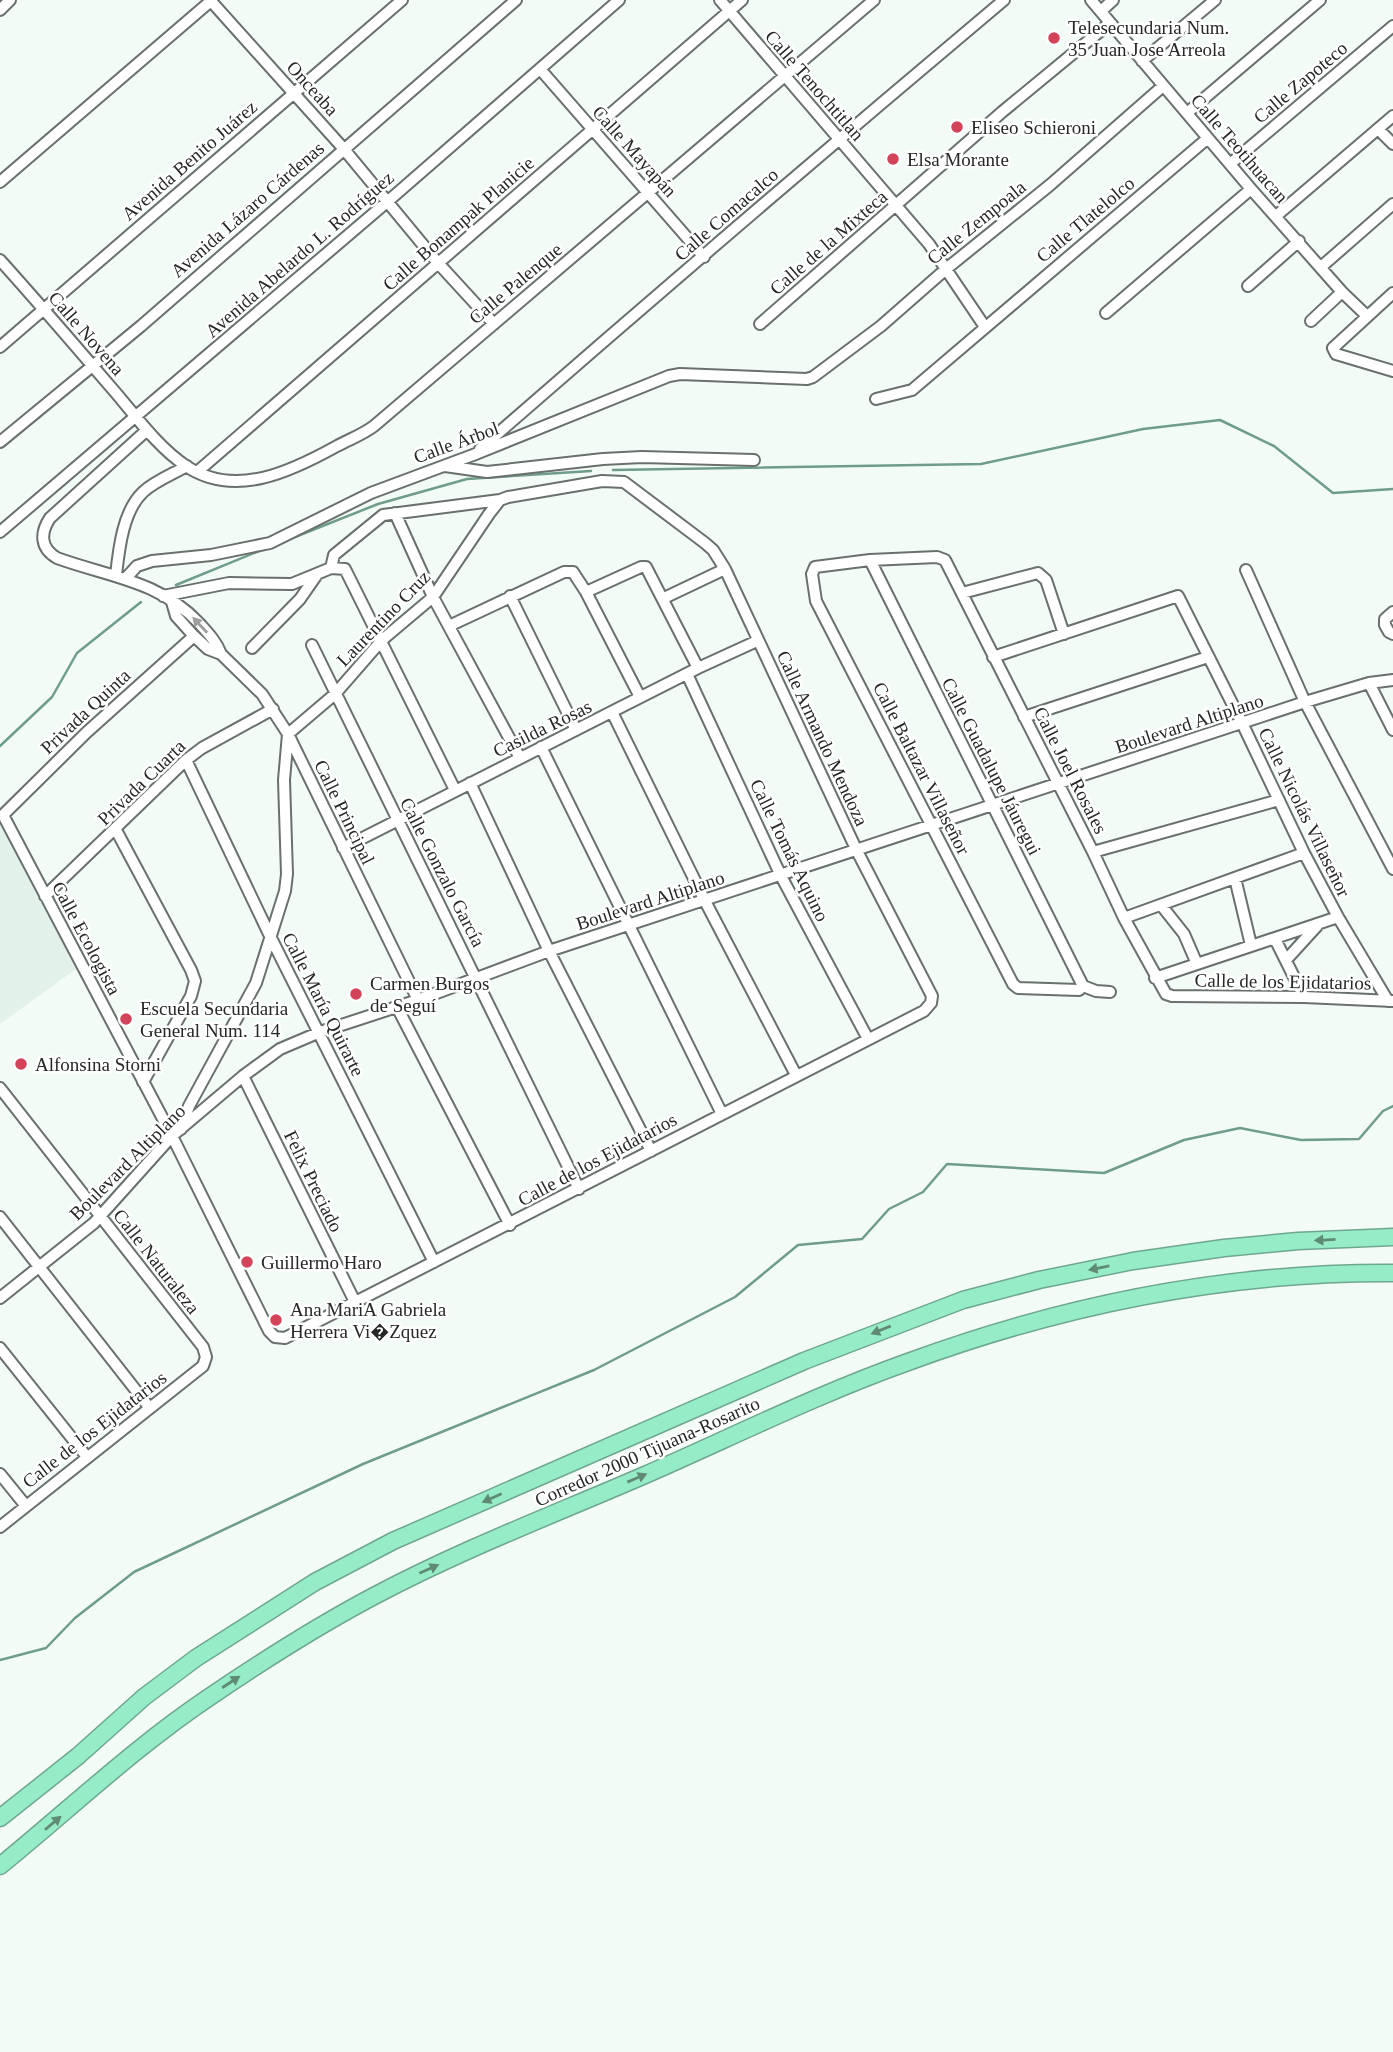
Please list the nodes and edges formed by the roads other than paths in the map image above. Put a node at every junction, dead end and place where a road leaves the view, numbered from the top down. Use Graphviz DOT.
graph roads {
  1 [pos="10,0"];
  2 [pos="211,0"];
  3 [pos="402,0"];
  4 [pos="516,0"];
  5 [pos="619,0"];
  6 [pos="720,0"];
  7 [pos="742,0"];
  8 [pos="874,0"];
  9 [pos="1004,0"];
  10 [pos="1091,0"];
  11 [pos="1113,0"];
  12 [pos="1215,0"];
  13 [pos="1320,0"];
  14 [pos="0,10"];
  15 [pos="729,11"];
  16 [pos="1101,11"];
  17 [pos="1110,23"];
  18 [pos="1393,26"];
  19 [pos="1142,61"];
  20 [pos="540,69"];
  21 [pos="784,77"];
  22 [pos="1163,86"];
  23 [pos="294,93"];
  24 [pos="1187,113"];
  25 [pos="1393,116"];
  26 [pos="592,129"];
  27 [pos="1378,129"];
  28 [pos="1208,138"];
  29 [pos="839,140"];
  30 [pos="1393,144"];
  31 [pos="343,148"];
  32 [pos="1230,164"];
  33 [pos="0,182"];
  34 [pos="1251,189"];
  35 [pos="650,193"];
  36 [pos="387,202"];
  37 [pos="1393,204"];
  38 [pos="897,206"];
  39 [pos="1276,216"];
  40 [pos="1299,242"];
  41 [pos="704,257"];
  42 [pos="0,260"];
  43 [pos="438,263"];
  44 [pos="1321,267"];
  45 [pos="946,269"];
  46 [pos="1248,286"];
  47 [pos="1342,292"];
  48 [pos="1393,293"];
  49 [pos="44,310"];
  50 [pos="1106,313"];
  51 [pos="1366,315"];
  52 [pos="1311,321"];
  53 [pos="494,324"];
  54 [pos="760,324"];
  55 [pos="985,327"];
  56 [pos="0,348"];
  57 [pos="92,364"];
  58 [pos="1393,370"];
  59 [pos="807,379"];
  60 [pos="876,398"];
  61 [pos="136,417"];
  62 [pos="147,430"];
  63 [pos="0,442"];
  64 [pos="473,456"];
  65 [pos="603,459"];
  66 [pos="754,460"];
  67 [pos="443,465"];
  68 [pos="192,469"];
  69 [pos="601,481"];
  70 [pos="500,500"];
  71 [pos="394,513"];
  72 [pos="0,532"];
  73 [pos="870,560"];
  74 [pos="336,568"];
  75 [pos="725,569"];
  76 [pos="1246,570"];
  77 [pos="121,576"];
  78 [pos="316,576"];
  79 [pos="586,592"];
  80 [pos="962,593"];
  81 [pos="510,596"];
  82 [pos="433,597"];
  83 [pos="664,598"];
  84 [pos="167,599"];
  85 [pos="1393,612"];
  86 [pos="449,626"];
  87 [pos="1064,634"];
  88 [pos="1393,634"];
  89 [pos="194,636"];
  90 [pos="382,640"];
  91 [pos="757,641"];
  92 [pos="312,645"];
  93 [pos="252,648"];
  94 [pos="221,654"];
  95 [pos="993,657"];
  96 [pos="1208,657"];
  97 [pos="698,668"];
  98 [pos="687,674"];
  99 [pos="1393,680"];
  100 [pos="1369,682"];
  101 [pos="334,694"];
  102 [pos="640,697"];
  103 [pos="1305,702"];
  104 [pos="273,709"];
  105 [pos="612,712"];
  106 [pos="1024,717"];
  107 [pos="1243,725"];
  108 [pos="576,730"];
  109 [pos="1393,730"];
  110 [pos="288,734"];
  111 [pos="541,747"];
  112 [pos="520,758"];
  113 [pos="186,760"];
  114 [pos="470,783"];
  115 [pos="1058,783"];
  116 [pos="455,790"];
  117 [pos="1279,800"];
  118 [pos="992,807"];
  119 [pos="3,815"];
  120 [pos="397,820"];
  121 [pos="933,827"];
  122 [pos="116,830"];
  123 [pos="343,848"];
  124 [pos="857,851"];
  125 [pos="1093,852"];
  126 [pos="1304,853"];
  127 [pos="1393,869"];
  128 [pos="781,876"];
  129 [pos="1235,878"];
  130 [pos="45,896"];
  131 [pos="705,901"];
  132 [pos="1161,905"];
  133 [pos="1338,917"];
  134 [pos="1124,918"];
  135 [pos="1319,924"];
  136 [pos="628,926"];
  137 [pos="271,938"];
  138 [pos="1275,939"];
  139 [pos="1251,945"];
  140 [pos="549,951"];
  141 [pos="1286,960"];
  142 [pos="1197,964"];
  143 [pos="477,978"];
  144 [pos="1155,978"];
  145 [pos="1083,986"];
  146 [pos="1110,992"];
  147 [pos="1172,996"];
  148 [pos="1304,997"];
  149 [pos="418,1000"];
  150 [pos="1390,1001"];
  151 [pos="931,1003"];
  152 [pos="397,1007"];
  153 [pos="320,1032"];
  154 [pos="868,1039"];
  155 [pos="796,1075"];
  156 [pos="243,1076"];
  157 [pos="143,1082"];
  158 [pos="0,1088"];
  159 [pos="722,1114"];
  160 [pos="176,1132"];
  161 [pos="651,1151"];
  162 [pos="579,1189"];
  163 [pos="0,1217"];
  164 [pos="101,1217"];
  165 [pos="510,1225"];
  166 [pos="1393,1237"];
  167 [pos="434,1262"];
  168 [pos="40,1267"];
  169 [pos="1393,1273"];
  170 [pos="0,1298"];
  171 [pos="355,1302"];
  172 [pos="275,1337"];
  173 [pos="0,1348"];
  174 [pos="206,1357"];
  175 [pos="149,1407"];
  176 [pos="87,1457"];
  177 [pos="0,1474"];
  178 [pos="26,1506"];
  179 [pos="0,1527"];
  180 [pos="0,1818"];
  181 [pos="0,1866"];
  1 -- 14 [label="street"];
  2 -- 23 [label="street, Onceaba"];
  2 -- 33 [label="street"];
  3 -- 23 [label="street, Avenida Benito Juárez"];
  4 -- 31 [label="street, Avenida Lázaro Cárdenas"];
  5 -- 20 [label="street, Avenida Abelardo L. Rodríguez"];
  6 -- 15 [label="street, Calle Tenochtitlan"];
  7 -- 15 [label="street, Calle Bonampak Planicie"];
  8 -- 21 [label="street, Calle Palenque"];
  9 -- 29 [label="street, Calle Comacalco"];
  10 -- 16 [label="street, Calle Teotihuacan"];
  11 -- 16 [label="street"];
  12 -- 19 [label="street"];
  13 -- 24 [label="street"];
  15 -- 21 [label="street, Calle Tenochtitlan"];
  15 -- 26 [label="street, Calle Bonampak Planicie"];
  16 -- 17 [label="street, Calle Teotihuacan"];
  17 -- 19 [label="street, Calle Teotihuacan"];
  17 -- 38 [label="street, Calle de la Mixteca"];
  18 -- 32 [label="street, Calle Zapoteco"];
  19 -- 22 [label="street, Calle Teotihuacan"];
  20 -- 26 [label="street, Calle Mayapán"];
  20 -- 36 [label="street, Avenida Abelardo L. Rodríguez"];
  21 -- 29 [label="street, Calle Tenochtitlan"];
  21 -- 35 [label="street, Calle Palenque"];
  22 -- 24 [label="street, Calle Teotihuacan"];
  22 -- 45 [label="street, Calle Zempoala"];
  23 -- 31 [label="street, Onceaba"];
  23 -- 49 [label="street, Avenida Benito Juárez"];
  24 -- 28 [label="street, Calle Teotihuacan"];
  25 -- 27 [label="street"];
  26 -- 35 [label="street, Calle Mayapán"];
  26 -- 43 [label="street, Calle Bonampak Planicie"];
  27 -- 30 [label="street"];
  27 -- 39 [label="street"];
  28 -- 32 [label="street, Calle Teotihuacan"];
  28 -- 55 [label="street, Calle Tlatelolco"];
  29 -- 38 [label="street, Calle Tenochtitlan"];
  29 -- 41 [label="street, Calle Comacalco"];
  31 -- 36 [label="street, Onceaba"];
  31 -- 57 [label="street, Avenida Lázaro Cárdenas"];
  32 -- 34 [label="street, Calle Teotihuacan"];
  34 -- 39 [label="street, Calle Teotihuacan"];
  34 -- 50 [label="street"];
  35 -- 41 [label="street, Calle Mayapán"];
  35 -- 53 [label="street, Calle Palenque"];
  36 -- 43 [label="street, Onceaba"];
  36 -- 61 [label="street, Avenida Abelardo L. Rodríguez"];
  37 -- 44 [label="street"];
  38 -- 45 [label="street, Calle Tenochtitlan"];
  38 -- 54 [label="street, Calle de la Mixteca"];
  39 -- 40 [label="street, Calle Teotihuacan"];
  40 -- 44 [label="street, Calle Teotihuacan"];
  40 -- 46 [label="street"];
  41 -- 64 [label="street, Calle Comacalco"];
  42 -- 49 [label="street, Calle Novena"];
  43 -- 53 [label="street, Onceaba"];
  43 -- 68 [label="street, Calle Bonampak Planicie"];
  44 -- 47 [label="street, Calle Teotihuacan"];
  45 -- 55 [label="street, Calle Tenochtitlan"];
  45 -- 59 [label="street, Calle Zempoala"];
  47 -- 51 [label="street, Calle Teotihuacan"];
  47 -- 52 [label="street"];
  48 -- 51 [label="street"];
  49 -- 56 [label="street, Avenida Benito Juárez"];
  49 -- 57 [label="street, Calle Novena"];
  51 -- 58 [label="street"];
  53 -- 68 [label="street, Calle Palenque"];
  55 -- 60 [label="street"];
  57 -- 61 [label="street, Calle Novena"];
  57 -- 63 [label="street, Avenida Lázaro Cárdenas"];
  59 -- 64 [label="street, Calle Árbol"];
  61 -- 62 [label="street, Calle Novena"];
  61 -- 72 [label="street, Avenida Abelardo L. Rodríguez"];
  62 -- 68 [label="street"];
  62 -- 77 [label="street, Calle Principal"];
  64 -- 67 [label="street, Calle Árbol"];
  65 -- 66 [label="street"];
  65 -- 67 [label="street"];
  65 -- 69 [label="street"];
  67 -- 77 [label="street, Calle Árbol"];
  68 -- 77 [label="street, Calle Bonampak Planicie"];
  69 -- 70 [label="street"];
  69 -- 75 [label="street, Calle Armando Mendoza"];
  70 -- 71 [label="street"];
  70 -- 82 [label="street, Laurentino Cruz"];
  71 -- 74 [label="street"];
  71 -- 82 [label="street"];
  73 -- 80 [label="street, Calle Joel Rosales"];
  73 -- 118 [label="street, Calle Guadalupe Jáuregui"];
  73 -- 121 [label="street, Calle Baltazar Villaseñor"];
  74 -- 78 [label="street"];
  74 -- 90 [label="street"];
  75 -- 83 [label="street"];
  75 -- 91 [label="street, Calle Armando Mendoza"];
  76 -- 103 [label="street"];
  77 -- 84 [label="street, Calle Principal"];
  78 -- 84 [label="street"];
  78 -- 93 [label="street"];
  79 -- 81 [label="street"];
  79 -- 83 [label="street"];
  79 -- 102 [label="street"];
  80 -- 87 [label="street"];
  80 -- 95 [label="street, Calle Joel Rosales"];
  81 -- 86 [label="street"];
  81 -- 108 [label="street"];
  82 -- 86 [label="street"];
  82 -- 90 [label="street, Laurentino Cruz"];
  83 -- 97 [label="street"];
  84 -- 89 [label="street, Calle Principal"];
  94 -- 84 [label="street, Calle Principal, one-way"];
  85 -- 88 [label="street"];
  86 -- 112 [label="street"];
  87 -- 95 [label="street"];
  87 -- 96 [label="street, Calle Nicolás Villaseñor"];
  89 -- 94 [label="street, Calle Principal"];
  89 -- 119 [label="street, Privada Quinta"];
  90 -- 101 [label="street, Laurentino Cruz"];
  90 -- 116 [label="street"];
  91 -- 97 [label="street, Casilda Rosas"];
  91 -- 124 [label="street, Calle Armando Mendoza"];
  92 -- 101 [label="street, Calle Gonzalo García"];
  94 -- 104 [label="street, Calle Principal"];
  95 -- 106 [label="street, Calle Joel Rosales"];
  96 -- 106 [label="street"];
  96 -- 107 [label="street, Calle Nicolás Villaseñor"];
  97 -- 98 [label="street, Casilda Rosas"];
  98 -- 102 [label="street, Casilda Rosas"];
  98 -- 128 [label="street, Calle Tomás Aquino"];
  99 -- 100 [label="street, Boulevard Altiplano"];
  100 -- 103 [label="street, Boulevard Altiplano"];
  100 -- 109 [label="street"];
  101 -- 110 [label="street, Laurentino Cruz"];
  101 -- 120 [label="street, Calle Gonzalo García"];
  102 -- 105 [label="street, Casilda Rosas"];
  103 -- 107 [label="street, Boulevard Altiplano"];
  103 -- 127 [label="street"];
  104 -- 110 [label="street, Calle Principal"];
  104 -- 113 [label="street, Privada Cuarta"];
  105 -- 108 [label="street, Casilda Rosas"];
  105 -- 131 [label="street"];
  106 -- 115 [label="street, Calle Joel Rosales"];
  107 -- 115 [label="street, Boulevard Altiplano"];
  107 -- 117 [label="street, Calle Nicolás Villaseñor"];
  108 -- 111 [label="street, Casilda Rosas"];
  110 -- 123 [label="street, Calle Principal"];
  110 -- 137 [label="street"];
  111 -- 112 [label="street, Casilda Rosas"];
  111 -- 136 [label="street"];
  112 -- 114 [label="street, Casilda Rosas"];
  113 -- 122 [label="street, Privada Cuarta"];
  113 -- 137 [label="street, Calle María Quirarte"];
  114 -- 116 [label="street, Casilda Rosas"];
  114 -- 140 [label="street"];
  115 -- 118 [label="street, Boulevard Altiplano"];
  115 -- 125 [label="street, Calle Joel Rosales"];
  116 -- 120 [label="street, Casilda Rosas"];
  117 -- 125 [label="street"];
  117 -- 126 [label="street, Calle Nicolás Villaseñor"];
  118 -- 121 [label="street, Boulevard Altiplano"];
  118 -- 145 [label="street, Calle Guadalupe Jáuregui"];
  119 -- 130 [label="street, Calle Ecologista"];
  120 -- 123 [label="street, Casilda Rosas"];
  120 -- 143 [label="street, Calle Gonzalo García"];
  121 -- 124 [label="street, Boulevard Altiplano"];
  121 -- 145 [label="street, Calle Baltazar Villaseñor"];
  122 -- 130 [label="street, Privada Cuarta"];
  122 -- 157 [label="street"];
  123 -- 149 [label="street, Calle Principal"];
  124 -- 128 [label="street, Boulevard Altiplano"];
  124 -- 151 [label="street, Calle Armando Mendoza"];
  125 -- 134 [label="street, Calle Joel Rosales"];
  126 -- 129 [label="street"];
  126 -- 133 [label="street, Calle Nicolás Villaseñor"];
  128 -- 131 [label="street, Boulevard Altiplano"];
  128 -- 154 [label="street, Calle Tomás Aquino"];
  129 -- 132 [label="street"];
  129 -- 139 [label="street"];
  130 -- 157 [label="street, Calle Ecologista"];
  131 -- 136 [label="street, Boulevard Altiplano"];
  131 -- 155 [label="street"];
  132 -- 134 [label="street"];
  132 -- 142 [label="street"];
  133 -- 135 [label="street"];
  133 -- 150 [label="street, Calle Nicolás Villaseñor"];
  134 -- 144 [label="street, Calle Joel Rosales"];
  135 -- 138 [label="street"];
  135 -- 141 [label="street"];
  136 -- 140 [label="street, Boulevard Altiplano"];
  136 -- 159 [label="street"];
  137 -- 153 [label="street, Calle María Quirarte"];
  137 -- 160 [label="street"];
  138 -- 139 [label="street"];
  138 -- 141 [label="street"];
  139 -- 142 [label="street"];
  140 -- 143 [label="street, Boulevard Altiplano"];
  140 -- 161 [label="street"];
  141 -- 148 [label="street"];
  142 -- 144 [label="street"];
  143 -- 149 [label="street, Boulevard Altiplano"];
  143 -- 162 [label="street, Calle Gonzalo García"];
  144 -- 147 [label="street, Calle Joel Rosales"];
  145 -- 146 [label="street"];
  147 -- 148 [label="street, Calle de los Ejidatarios"];
  148 -- 150 [label="street, Calle de los Ejidatarios"];
  149 -- 152 [label="street, Boulevard Altiplano"];
  151 -- 154 [label="street, Calle de los Ejidatarios"];
  152 -- 153 [label="street, Boulevard Altiplano"];
  152 -- 165 [label="street"];
  153 -- 156 [label="street, Boulevard Altiplano"];
  153 -- 167 [label="street, Calle María Quirarte"];
  154 -- 155 [label="street, Calle de los Ejidatarios"];
  155 -- 159 [label="street, Calle de los Ejidatarios"];
  156 -- 160 [label="street, Boulevard Altiplano"];
  156 -- 171 [label="street, Felix Preciado"];
  157 -- 160 [label="street, Calle Ecologista"];
  158 -- 164 [label="street, Calle Naturaleza"];
  159 -- 161 [label="street, Calle de los Ejidatarios"];
  160 -- 164 [label="street, Boulevard Altiplano"];
  160 -- 172 [label="street, Calle Ecologista"];
  161 -- 162 [label="street, Calle de los Ejidatarios"];
  162 -- 165 [label="street, Calle de los Ejidatarios"];
  163 -- 168 [label="street"];
  164 -- 168 [label="street, Boulevard Altiplano"];
  164 -- 174 [label="street, Calle Naturaleza"];
  165 -- 167 [label="street, Calle de los Ejidatarios"];
  166 -- 180 [label="highway, Corredor 2000 Tijuana-Rosarito, one-way"];
  167 -- 171 [label="street, Calle de los Ejidatarios"];
  168 -- 170 [label="street, Boulevard Altiplano"];
  168 -- 175 [label="street"];
  181 -- 169 [label="highway, Corredor 2000 Tijuana-Rosarito, one-way"];
  171 -- 172 [label="street, Calle de los Ejidatarios"];
  173 -- 176 [label="street"];
  174 -- 175 [label="street, Calle de los Ejidatarios"];
  175 -- 176 [label="street, Calle de los Ejidatarios"];
  176 -- 178 [label="street, Calle de los Ejidatarios"];
  177 -- 178 [label="street"];
  178 -- 179 [label="street, Calle de los Ejidatarios"];
}
